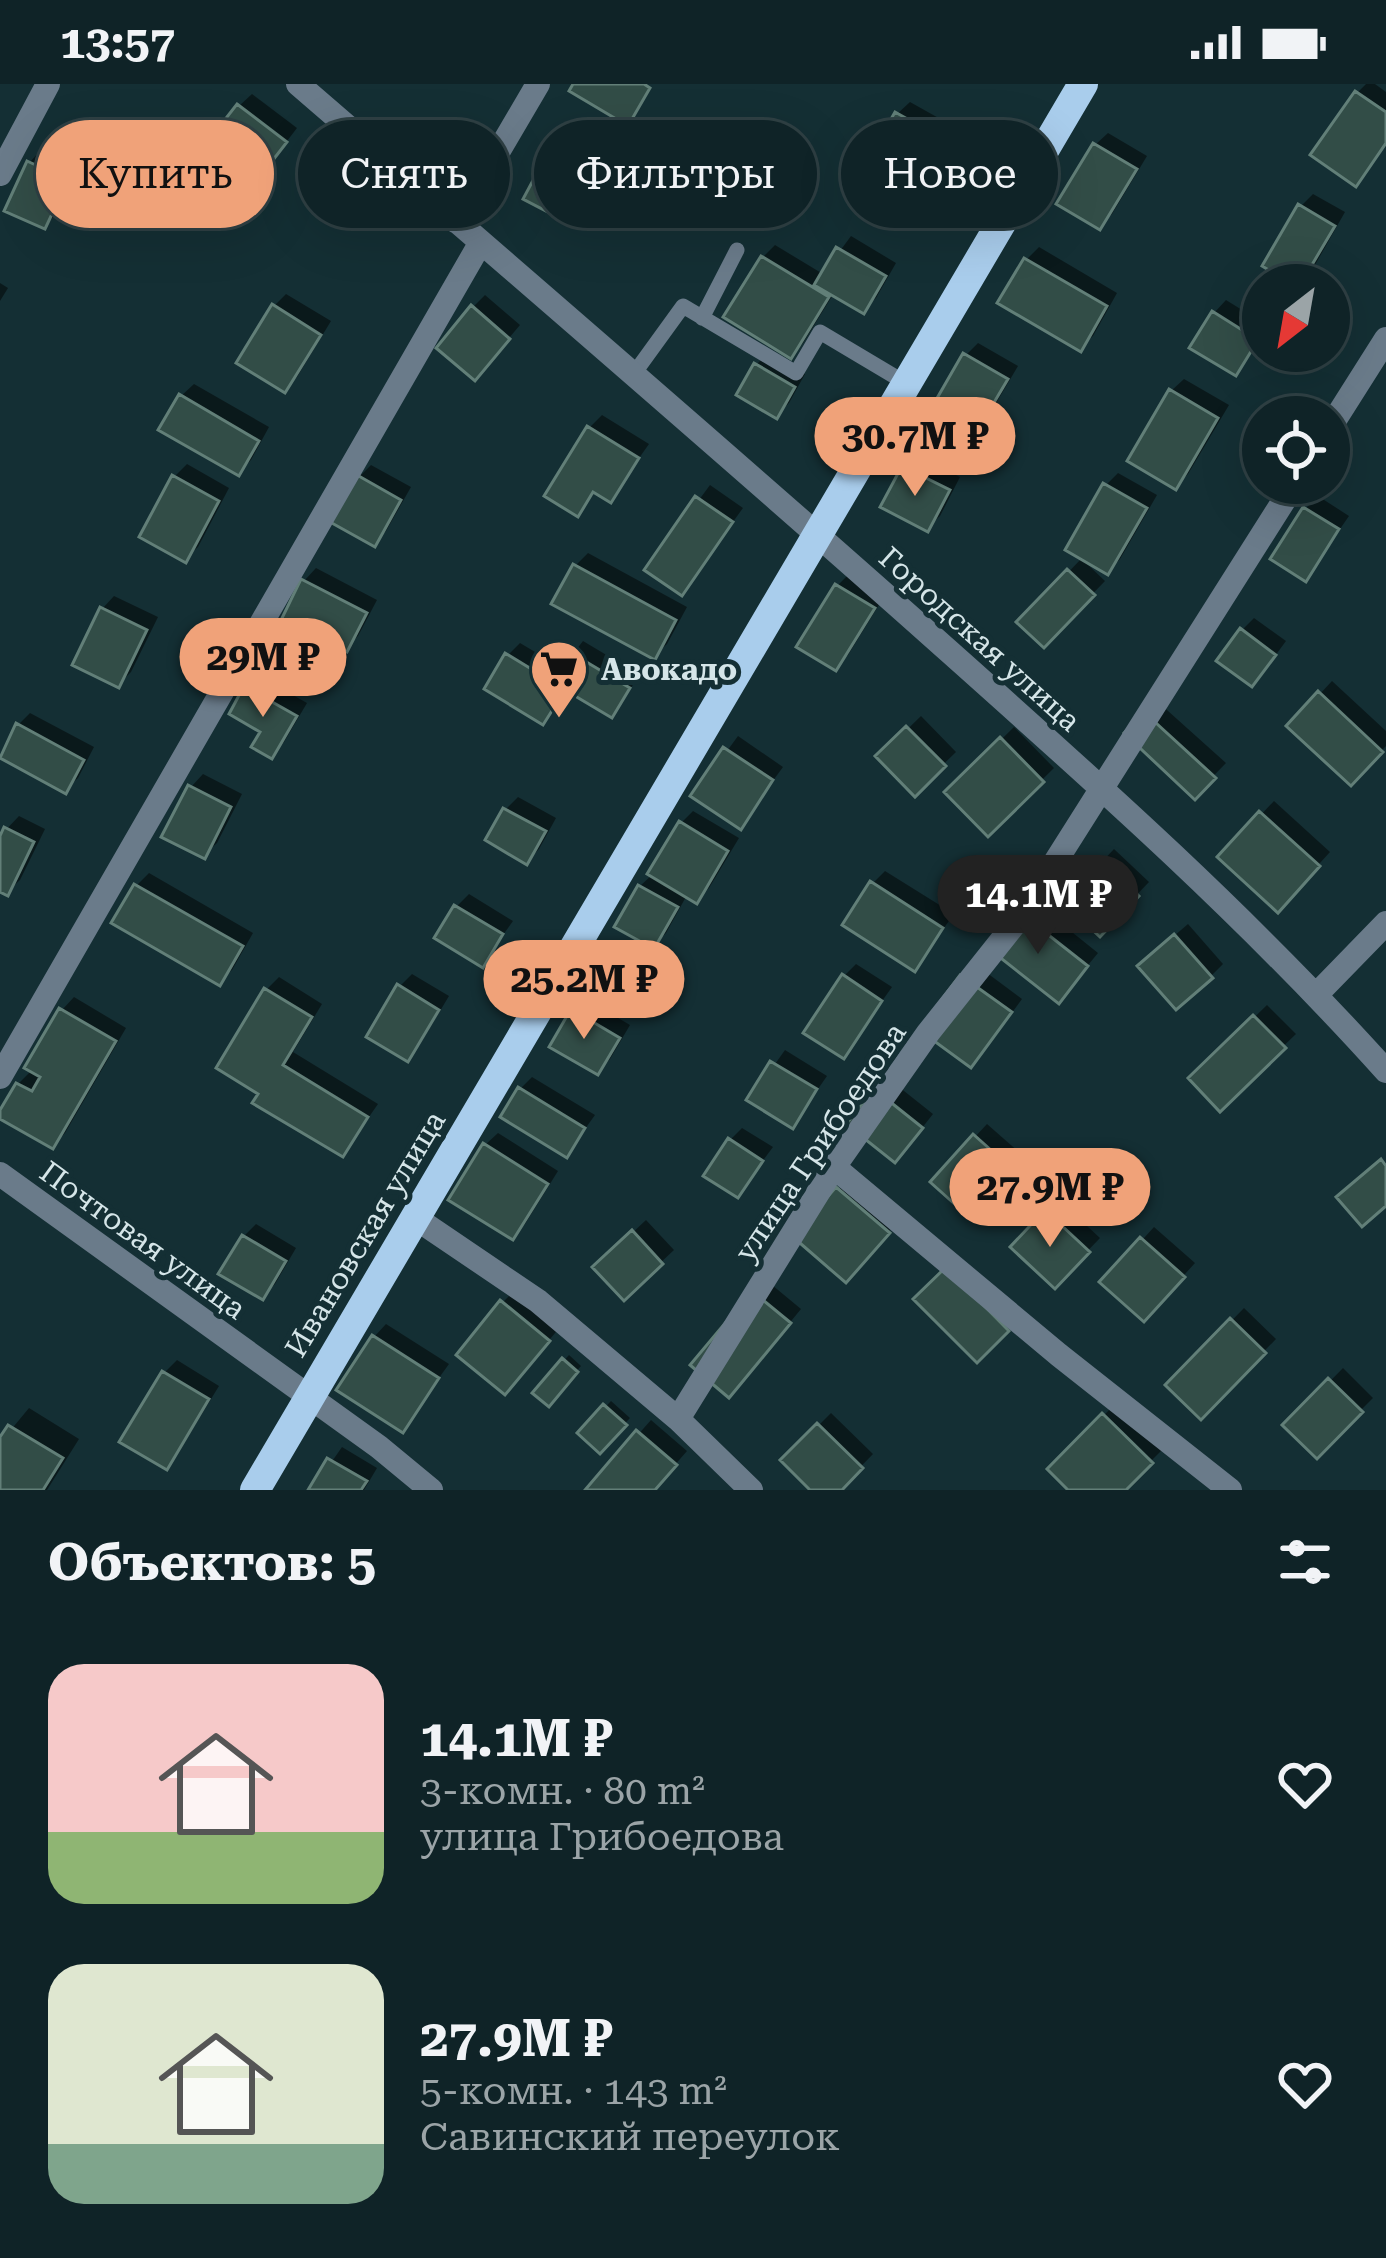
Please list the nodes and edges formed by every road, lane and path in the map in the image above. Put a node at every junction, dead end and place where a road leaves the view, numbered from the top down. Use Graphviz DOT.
graph roads {
  1 [pos="48,84"];
  2 [pos="298,84"];
  3 [pos="538,84"];
  4 [pos="1083,84"];
  5 [pos="340,120"];
  6 [pos="510,131"];
  7 [pos="0,174"];
  8 [pos="465,228"];
  9 [pos="481,242"];
  10 [pos="737,250"];
  11 [pos="702,318"];
  12 [pos="1386,339"];
  13 [pos="633,375"];
  14 [pos="909,385"];
  15 [pos="1350,396"];
  16 [pos="1282,504"];
  17 [pos="819,536"];
  18 [pos="1102,788"];
  19 [pos="1386,922"];
  20 [pos="1317,994"];
  21 [pos="1386,1071"];
  22 [pos="0,1076"];
  23 [pos="834,1167"];
  24 [pos="0,1174"];
  25 [pos="417,1219"];
  26 [pos="309,1397"];
  27 [pos="678,1419"];
  28 [pos="256,1490"];
  29 [pos="431,1490"];
  30 [pos="752,1490"];
  31 [pos="1230,1490"];
  1 -- 7 [label="street"];
  2 -- 5 [label="street, Городская улица"];
  3 -- 6 [label="street"];
  4 -- 14 [label="main road, Ивановская улица"];
  8 -- 9 [label="street, Городская улица"];
  9 -- 13 [label="street, Городская улица"];
  9 -- 22 [label="street"];
  10 -- 11 [label="lane"];
  11 -- 13 [label="lane"];
  11 -- 14 [label="lane"];
  12 -- 15 [label="street"];
  13 -- 17 [label="street, Городская улица"];
  14 -- 17 [label="main road, Ивановская улица"];
  16 -- 18 [label="street, улица Грибоедова"];
  17 -- 18 [label="street, Городская улица"];
  17 -- 25 [label="main road, Ивановская улица"];
  18 -- 20 [label="street, Городская улица"];
  18 -- 23 [label="street, улица Грибоедова"];
  19 -- 20 [label="street"];
  20 -- 21 [label="street, Городская улица"];
  23 -- 27 [label="street, улица Грибоедова"];
  23 -- 31 [label="street"];
  24 -- 26 [label="street, Почтовая улица"];
  25 -- 26 [label="main road, Ивановская улица"];
  25 -- 27 [label="street"];
  26 -- 28 [label="main road, Ивановская улица"];
  26 -- 29 [label="street, Почтовая улица"];
  27 -- 30 [label="street"];
}
